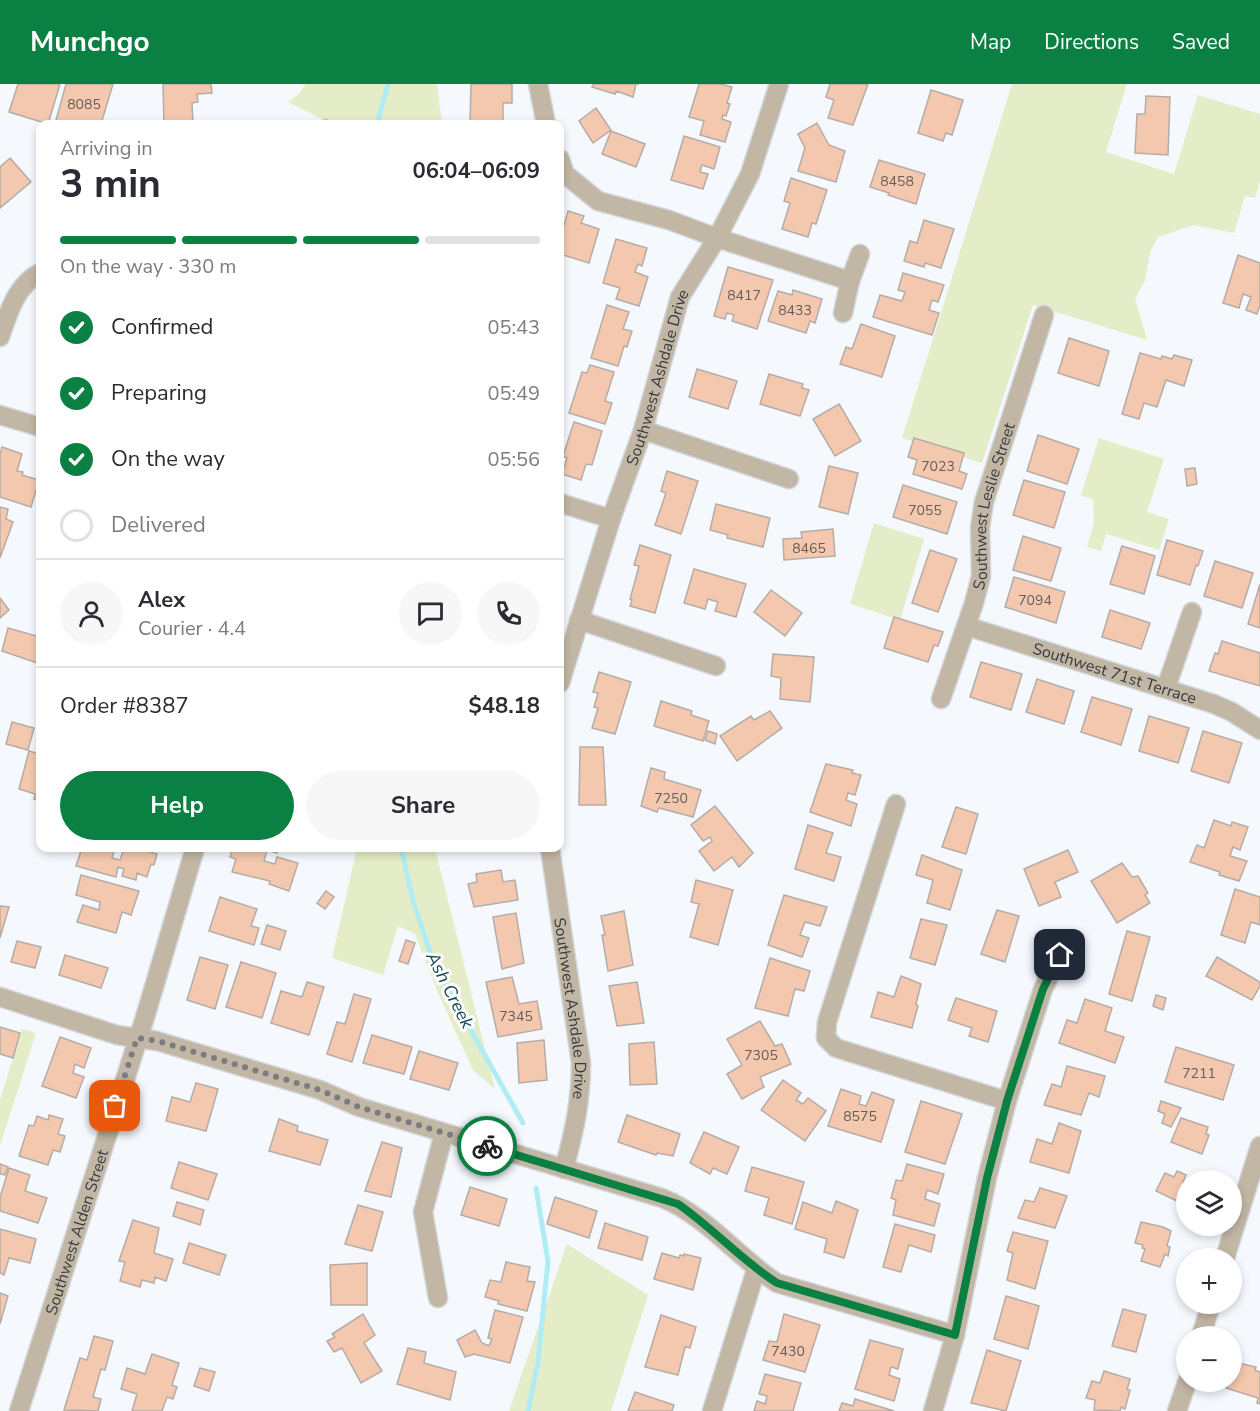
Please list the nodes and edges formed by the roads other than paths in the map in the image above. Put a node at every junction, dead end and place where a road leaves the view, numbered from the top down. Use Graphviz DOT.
graph roads {
  1 [pos="538,84"];
  2 [pos="779,84"];
  3 [pos="545,120"];
  4 [pos="564,173"];
  5 [pos="717,238"];
  6 [pos="860,254"];
  7 [pos="36,276"];
  8 [pos="850,282"];
  9 [pos="843,313"];
  10 [pos="1044,315"];
  11 [pos="0,336"];
  12 [pos="0,415"];
  13 [pos="36,426"];
  14 [pos="643,430"];
  15 [pos="789,479"];
  16 [pos="564,504"];
  17 [pos="611,519"];
  18 [pos="1192,612"];
  19 [pos="579,620"];
  20 [pos="966,626"];
  21 [pos="716,666"];
  22 [pos="564,670"];
  23 [pos="1166,688"];
  24 [pos="941,699"];
  25 [pos="1260,730"];
  26 [pos="896,804"];
  27 [pos="194,852"];
  28 [pos="551,852"];
  29 [pos="1060,955"];
  30 [pos="0,997"];
  31 [pos="137,1038"];
  32 [pos="1007,1101"];
  33 [pos="444,1133"];
  34 [pos="1260,1146"];
  35 [pos="564,1169"];
  36 [pos="1228,1248"];
  37 [pos="756,1270"];
  38 [pos="438,1298"];
  39 [pos="955,1335"];
  40 [pos="1184,1392"];
  41 [pos="20,1411"];
  42 [pos="712,1411"];
  43 [pos="933,1411"];
  44 [pos="1177,1411"];
  1 -- 3 [label="street"];
  2 -- 5 [label="street, Southwest Ashdale Drive"];
  4 -- 5 [label="street"];
  5 -- 8 [label="street"];
  5 -- 14 [label="street, Southwest Ashdale Drive"];
  6 -- 8 [label="street"];
  7 -- 11 [label="street"];
  8 -- 9 [label="street"];
  10 -- 20 [label="street, Southwest Leslie Street"];
  12 -- 13 [label="street"];
  14 -- 15 [label="street"];
  14 -- 17 [label="street, Southwest Ashdale Drive"];
  16 -- 17 [label="street"];
  17 -- 19 [label="street, Southwest Ashdale Drive"];
  18 -- 23 [label="street"];
  19 -- 21 [label="street"];
  19 -- 22 [label="street, Southwest Ashdale Drive"];
  20 -- 23 [label="street, Southwest 71st Terrace"];
  20 -- 24 [label="street, Southwest Leslie Street"];
  23 -- 25 [label="street, Southwest 71st Terrace"];
  26 -- 32 [label="street"];
  27 -- 31 [label="street, Southwest Alden Street"];
  28 -- 35 [label="street, Southwest Ashdale Drive"];
  29 -- 32 [label="street"];
  30 -- 31 [label="street"];
  31 -- 33 [label="street"];
  31 -- 41 [label="street, Southwest Alden Street"];
  32 -- 39 [label="street"];
  33 -- 35 [label="street"];
  33 -- 38 [label="street"];
  34 -- 36 [label="street"];
  35 -- 37 [label="street"];
  37 -- 39 [label="street"];
  37 -- 42 [label="street"];
  39 -- 43 [label="street"];
  40 -- 44 [label="street"];
}
